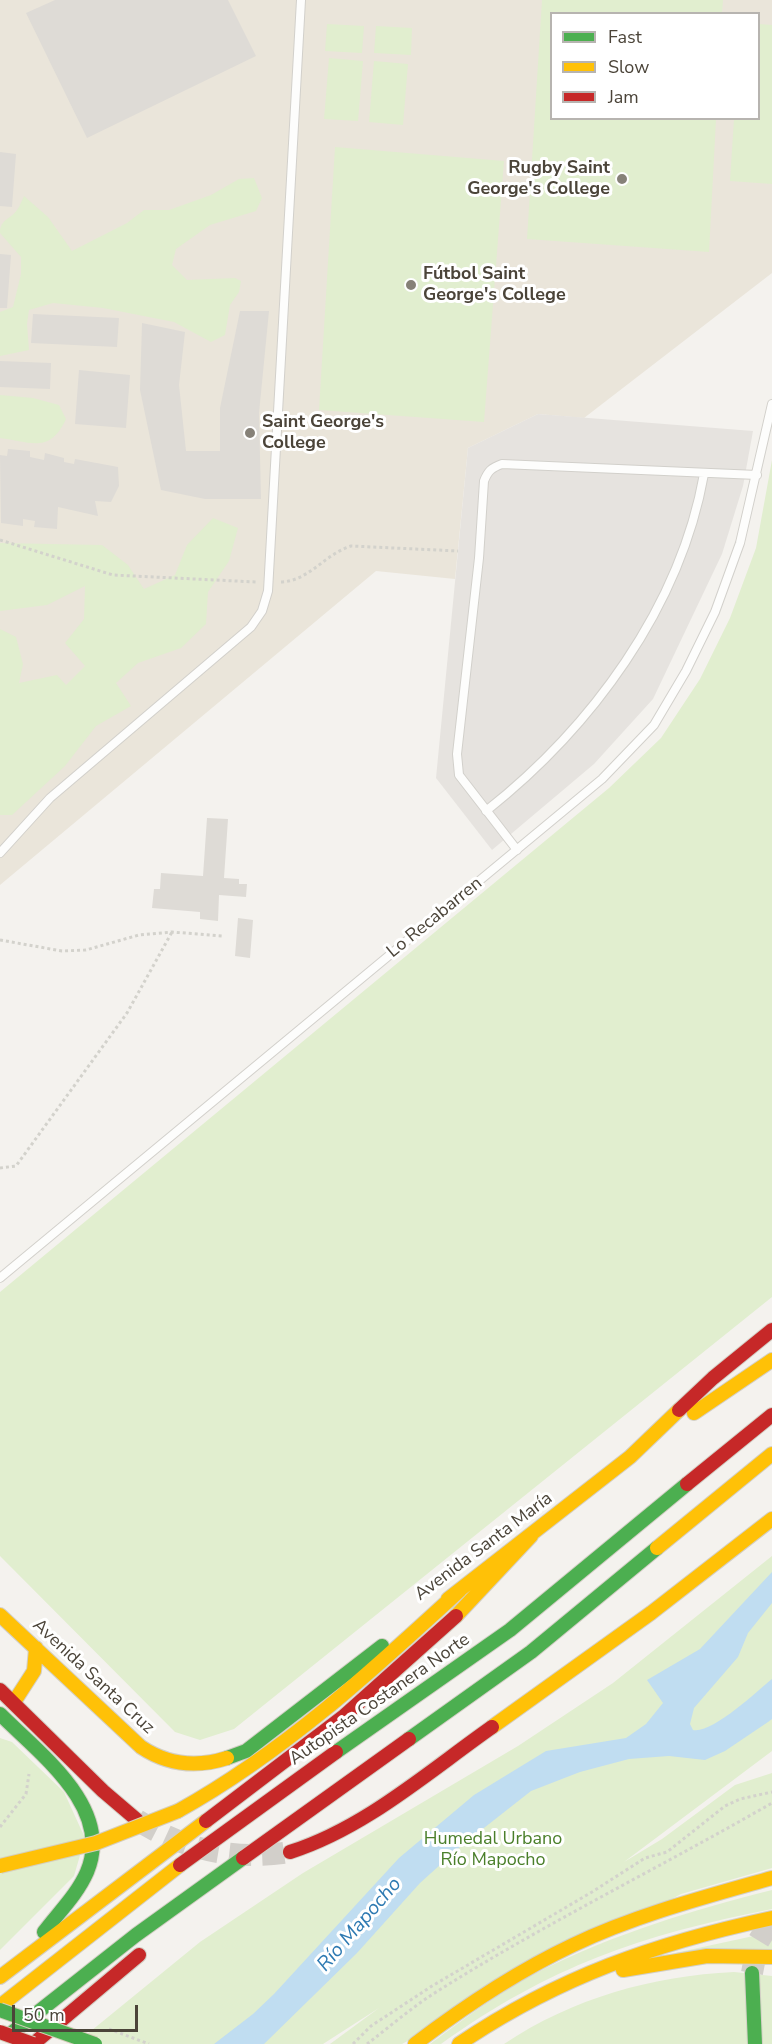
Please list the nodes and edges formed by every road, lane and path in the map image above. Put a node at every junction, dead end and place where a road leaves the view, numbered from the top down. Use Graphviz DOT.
graph roads {
  1 [pos="301,0"];
  2 [pos="772,404"];
  3 [pos="704,474"];
  4 [pos="757,475"];
  5 [pos="0,540"];
  6 [pos="458,551"];
  7 [pos="268,582"];
  8 [pos="486,811"];
  9 [pos="517,850"];
  10 [pos="0,853"];
  11 [pos="172,932"];
  12 [pos="222,936"];
  13 [pos="0,940"];
  14 [pos="0,1168"];
  15 [pos="0,1278"];
  16 [pos="772,1330"];
  17 [pos="772,1360"];
  18 [pos="772,1415"];
  19 [pos="772,1455"];
  20 [pos="630,1457"];
  21 [pos="733,1504"];
  22 [pos="772,1519"];
  23 [pos="676,1535"];
  24 [pos="531,1536"];
  25 [pos="460,1590"];
  26 [pos="0,1615"];
  27 [pos="36,1648"];
  28 [pos="0,1690"];
  29 [pos="14,1702"];
  30 [pos="1,1716"];
  31 [pos="200,1764"];
  32 [pos="28,1769"];
  33 [pos="772,1792"];
  34 [pos="772,1803"];
  35 [pos="138,1820"];
  36 [pos="0,1827"];
  37 [pos="259,1847"];
  38 [pos="290,1852"];
  39 [pos="0,1866"];
  40 [pos="772,1878"];
  41 [pos="772,1918"];
  42 [pos="170,1929"];
  43 [pos="146,1949"];
  44 [pos="32,1951"];
  45 [pos="772,1957"];
  46 [pos="752,1973"];
  47 [pos="0,1977"];
  48 [pos="557,1984"];
  49 [pos="0,2006"];
  50 [pos="0,2010"];
  51 [pos="0,2032"];
  52 [pos="0,2042"];
  53 [pos="33,2044"];
  54 [pos="95,2044"];
  55 [pos="353,2044"];
  56 [pos="367,2044"];
  57 [pos="415,2044"];
  58 [pos="459,2044"];
  59 [pos="755,2044"];
  1 -- 7 [label="lane"];
  2 -- 4 [label="lane, Lo Recabarren"];
  3 -- 4 [label="lane"];
  3 -- 8 [label="lane"];
  3 -- 8 [label="lane"];
  4 -- 9 [label="lane, Lo Recabarren"];
  5 -- 7 [label="path"];
  6 -- 7 [label="path"];
  7 -- 10 [label="lane"];
  8 -- 9 [label="lane"];
  9 -- 15 [label="lane, Lo Recabarren"];
  11 -- 12 [label="path"];
  11 -- 13 [label="path"];
  11 -- 14 [label="path"];
  16 -- 20 [label="main road, Avenida Santa María"];
  17 -- 20 [label="main road"];
  18 -- 49 [label="main road, Autopista Costanera Norte"];
  19 -- 23 [label="main road"];
  20 -- 24 [label="main road, Avenida Santa María"];
  21 -- 23 [label="main road"];
  22 -- 38 [label="main road"];
  23 -- 37 [label="main road"];
  24 -- 25 [label="main road, Avenida Santa María"];
  24 -- 44 [label="main road"];
  25 -- 31 [label="main road, Avenida Santa María"];
  25 -- 39 [label="main road, bridge"];
  26 -- 27 [label="main road, Avenida Santa Cruz"];
  27 -- 29 [label="main road"];
  27 -- 31 [label="main road, Avenida Santa Cruz"];
  28 -- 29 [label="main road"];
  29 -- 30 [label="main road"];
  29 -- 35 [label="main road"];
  30 -- 44 [label="main road"];
  32 -- 36 [label="path"];
  33 -- 55 [label="path"];
  34 -- 56 [label="path"];
  37 -- 42 [label="main road"];
  37 -- 52 [label="main road"];
  40 -- 57 [label="main road"];
  41 -- 48 [label="main road"];
  43 -- 53 [label="main road"];
  44 -- 47 [label="main road"];
  45 -- 48 [label="main road"];
  46 -- 59 [label="main road"];
  48 -- 58 [label="main road"];
  50 -- 54 [label="main road, bridge"];
  51 -- 53 [label="main road, bridge"];
}
